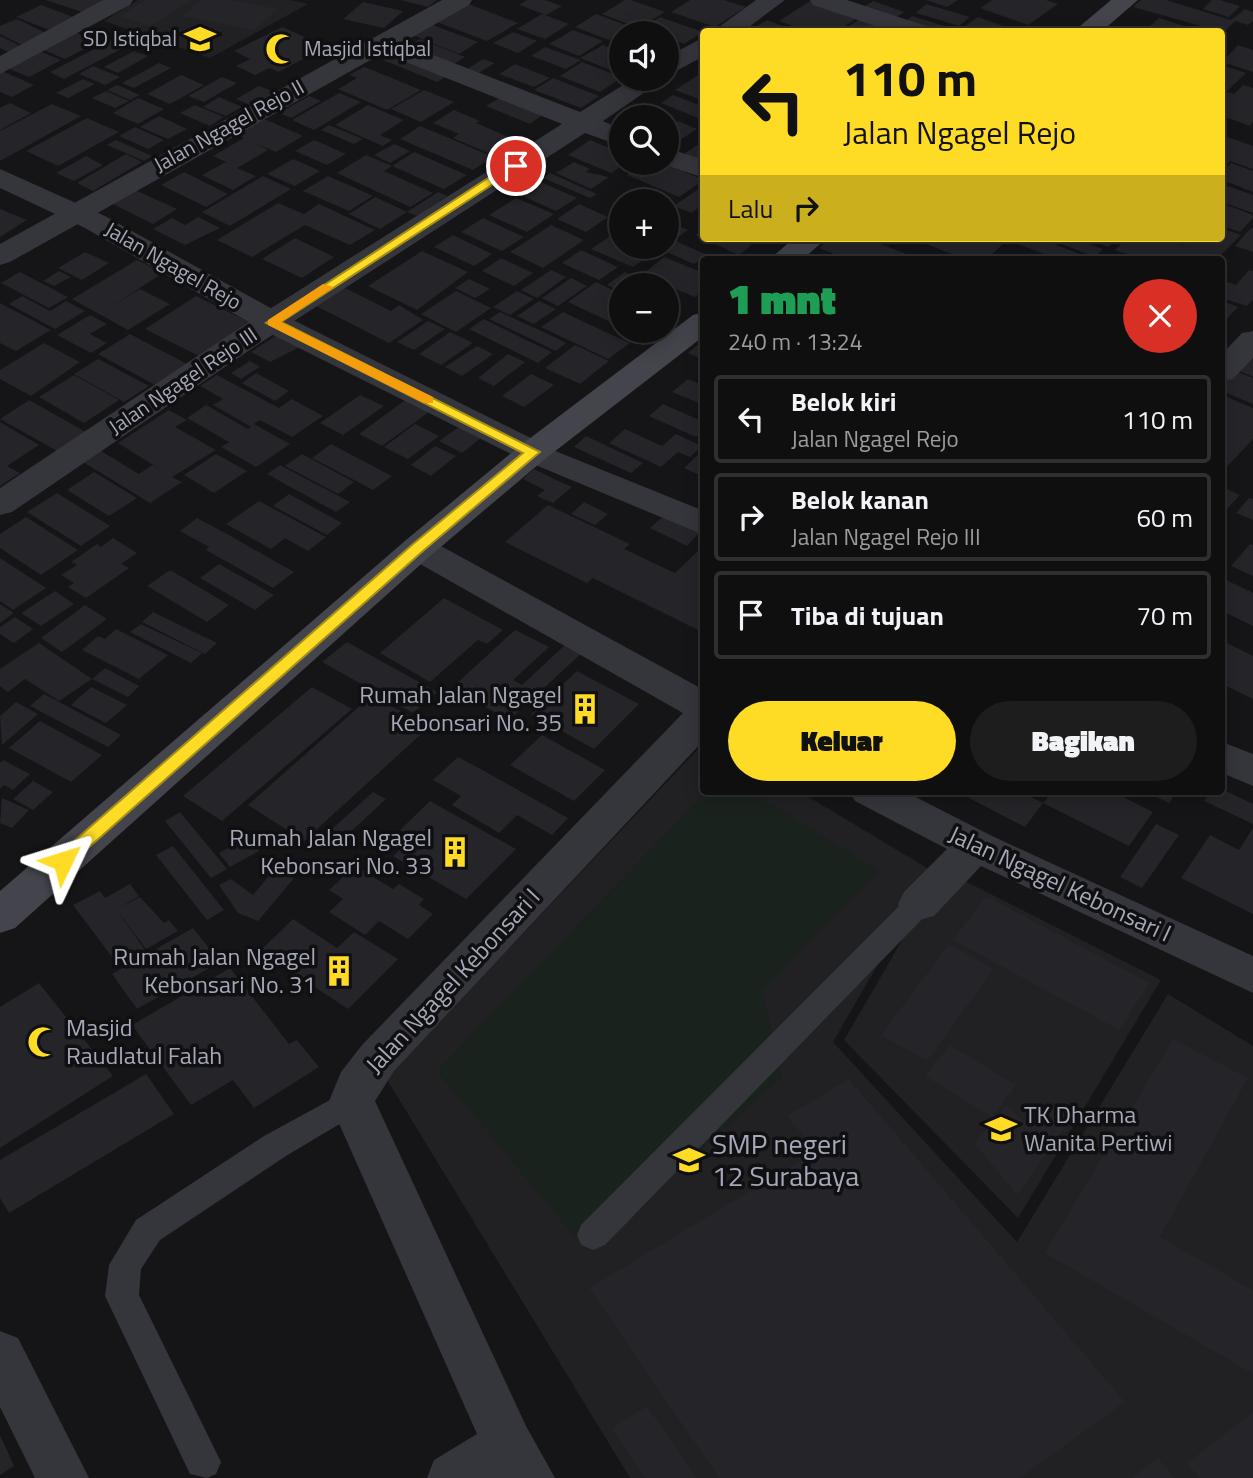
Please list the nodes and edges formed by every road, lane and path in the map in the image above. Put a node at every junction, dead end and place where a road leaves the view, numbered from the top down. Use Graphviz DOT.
graph roads {
  1 [pos="121,0"];
  2 [pos="460,0"];
  3 [pos="773,0"];
  4 [pos="822,0"];
  5 [pos="1126,0"];
  6 [pos="730,28"];
  7 [pos="908,28"];
  8 [pos="1090,28"];
  9 [pos="380,43"];
  10 [pos="700,47"];
  11 [pos="679,61"];
  12 [pos="0,66"];
  13 [pos="631,91"];
  14 [pos="582,123"];
  15 [pos="609,133"];
  16 [pos="679,161"];
  17 [pos="700,168"];
  18 [pos="0,177"];
  19 [pos="75,212"];
  20 [pos="807,242"];
  21 [pos="0,256"];
  22 [pos="789,256"];
  23 [pos="272,323"];
  24 [pos="700,324"];
  25 [pos="1253,340"];
  26 [pos="1225,369"];
  27 [pos="533,452"];
  28 [pos="0,504"];
  29 [pos="700,522"];
  30 [pos="418,548"];
  31 [pos="700,704"];
  32 [pos="700,719"];
  33 [pos="1225,757"];
  34 [pos="1253,771"];
  35 [pos="877,795"];
  36 [pos="976,846"];
  37 [pos="919,904"];
  38 [pos="0,916"];
  39 [pos="1253,975"];
  40 [pos="352,1101"];
  41 [pos="593,1235"];
  42 [pos="0,1355"];
  43 [pos="519,1461"];
  44 [pos="203,1462"];
  45 [pos="63,1478"];
  46 [pos="453,1478"];
  1 -- 12 [label="street"];
  2 -- 9 [label="street, Jalan Ngagel Rejo II"];
  3 -- 6 [label="street"];
  4 -- 7 [label="street"];
  5 -- 8 [label="main road"];
  9 -- 14 [label="street"];
  9 -- 19 [label="street, Jalan Ngagel Rejo II"];
  10 -- 11 [label="street"];
  13 -- 14 [label="street, Jalan Ngagel Rejo III"];
  14 -- 15 [label="street"];
  14 -- 23 [label="street, Jalan Ngagel Rejo III"];
  16 -- 17 [label="street"];
  18 -- 19 [label="street, Jalan Ngagel Rejo"];
  19 -- 21 [label="street, Jalan Ngagel Rejo II"];
  19 -- 23 [label="street, Jalan Ngagel Rejo"];
  20 -- 22 [label="main road"];
  23 -- 27 [label="street, Jalan Ngagel Rejo"];
  23 -- 28 [label="street, Jalan Ngagel Rejo III"];
  24 -- 27 [label="main road"];
  25 -- 26 [label="street"];
  27 -- 29 [label="street, Jalan Ngagel Rejo"];
  27 -- 30 [label="main road"];
  30 -- 31 [label="street"];
  30 -- 38 [label="main road"];
  32 -- 40 [label="street, Jalan Ngagel Kebonsari I"];
  33 -- 34 [label="street"];
  35 -- 36 [label="street, Jalan Ngagel Kebonsari I"];
  36 -- 37 [label="street"];
  36 -- 39 [label="street, Jalan Ngagel Kebonsari I"];
  37 -- 41 [label="lane"];
  40 -- 43 [label="street, Jalan Ngagel Kebonsari I"];
  40 -- 44 [label="lane"];
  42 -- 45 [label="street"];
  43 -- 46 [label="street"];
}
